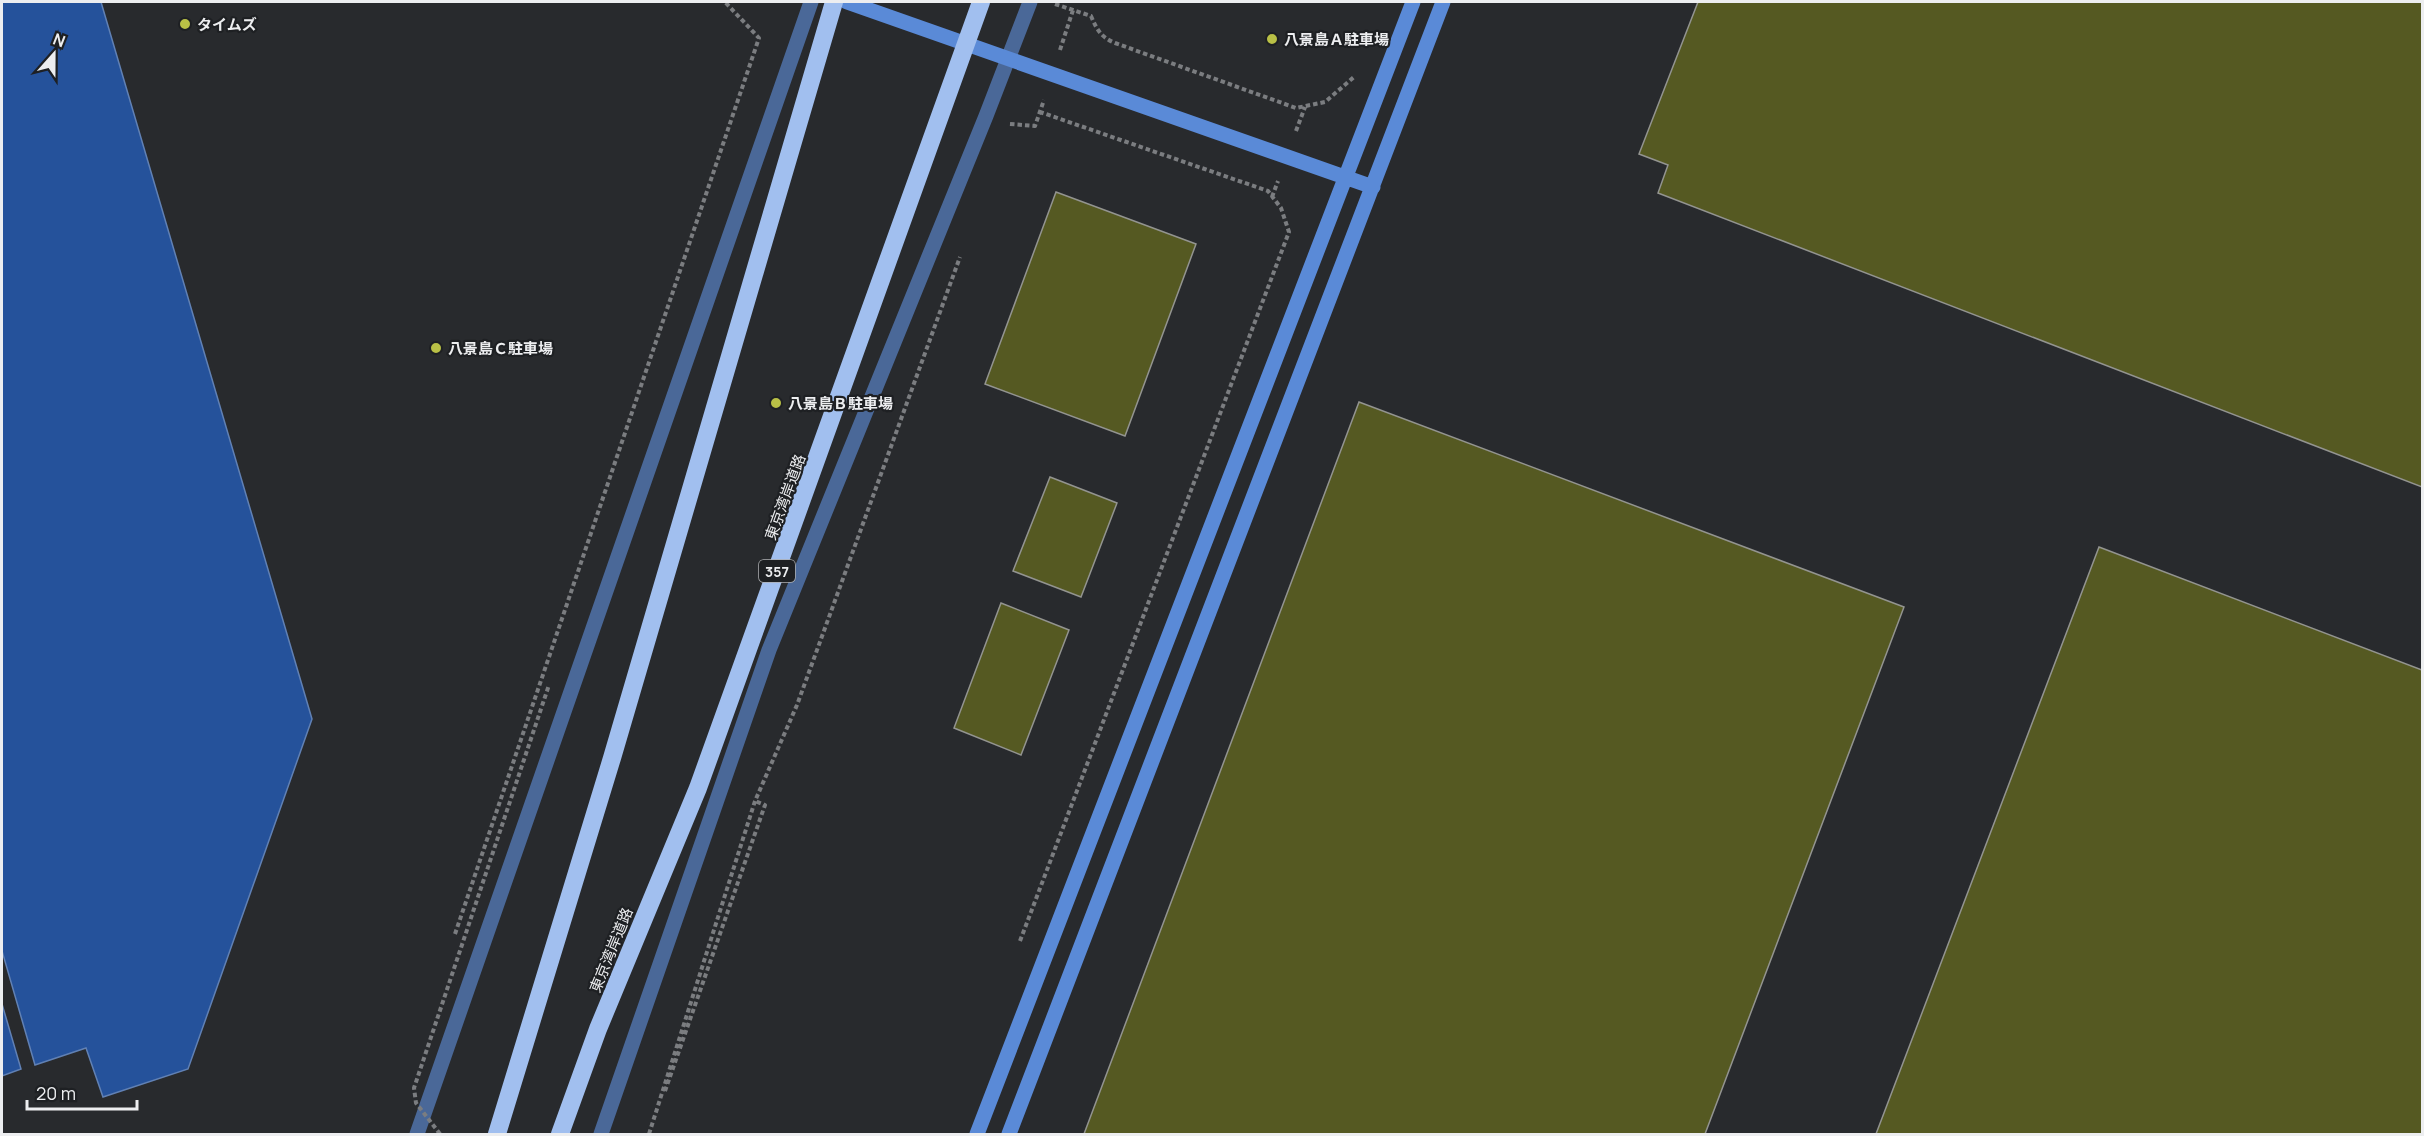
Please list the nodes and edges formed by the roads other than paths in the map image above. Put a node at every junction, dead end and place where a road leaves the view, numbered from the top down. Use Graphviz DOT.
graph roads {
  1 [pos="811,2"];
  2 [pos="834,2"];
  3 [pos="847,2"];
  4 [pos="981,2"];
  5 [pos="1030,2"];
  6 [pos="1413,2"];
  7 [pos="1443,2"];
  8 [pos="1009,57"];
  9 [pos="1346,177"];
  10 [pos="1373,187"];
  11 [pos="417,1134"];
  12 [pos="497,1134"];
  13 [pos="560,1134"];
  14 [pos="601,1134"];
  15 [pos="977,1134"];
  16 [pos="1009,1134"];
  1 -- 11 [label="street"];
  2 -- 12 [label="highway"];
  3 -- 8 [label="street"];
  4 -- 13 [label="highway, 東京湾岸道路 / 357, bridge"];
  5 -- 8 [label="street"];
  6 -- 9 [label="street"];
  7 -- 10 [label="street"];
  8 -- 9 [label="street"];
  8 -- 14 [label="street"];
  9 -- 10 [label="street"];
  9 -- 15 [label="street"];
  10 -- 16 [label="street"];
}
